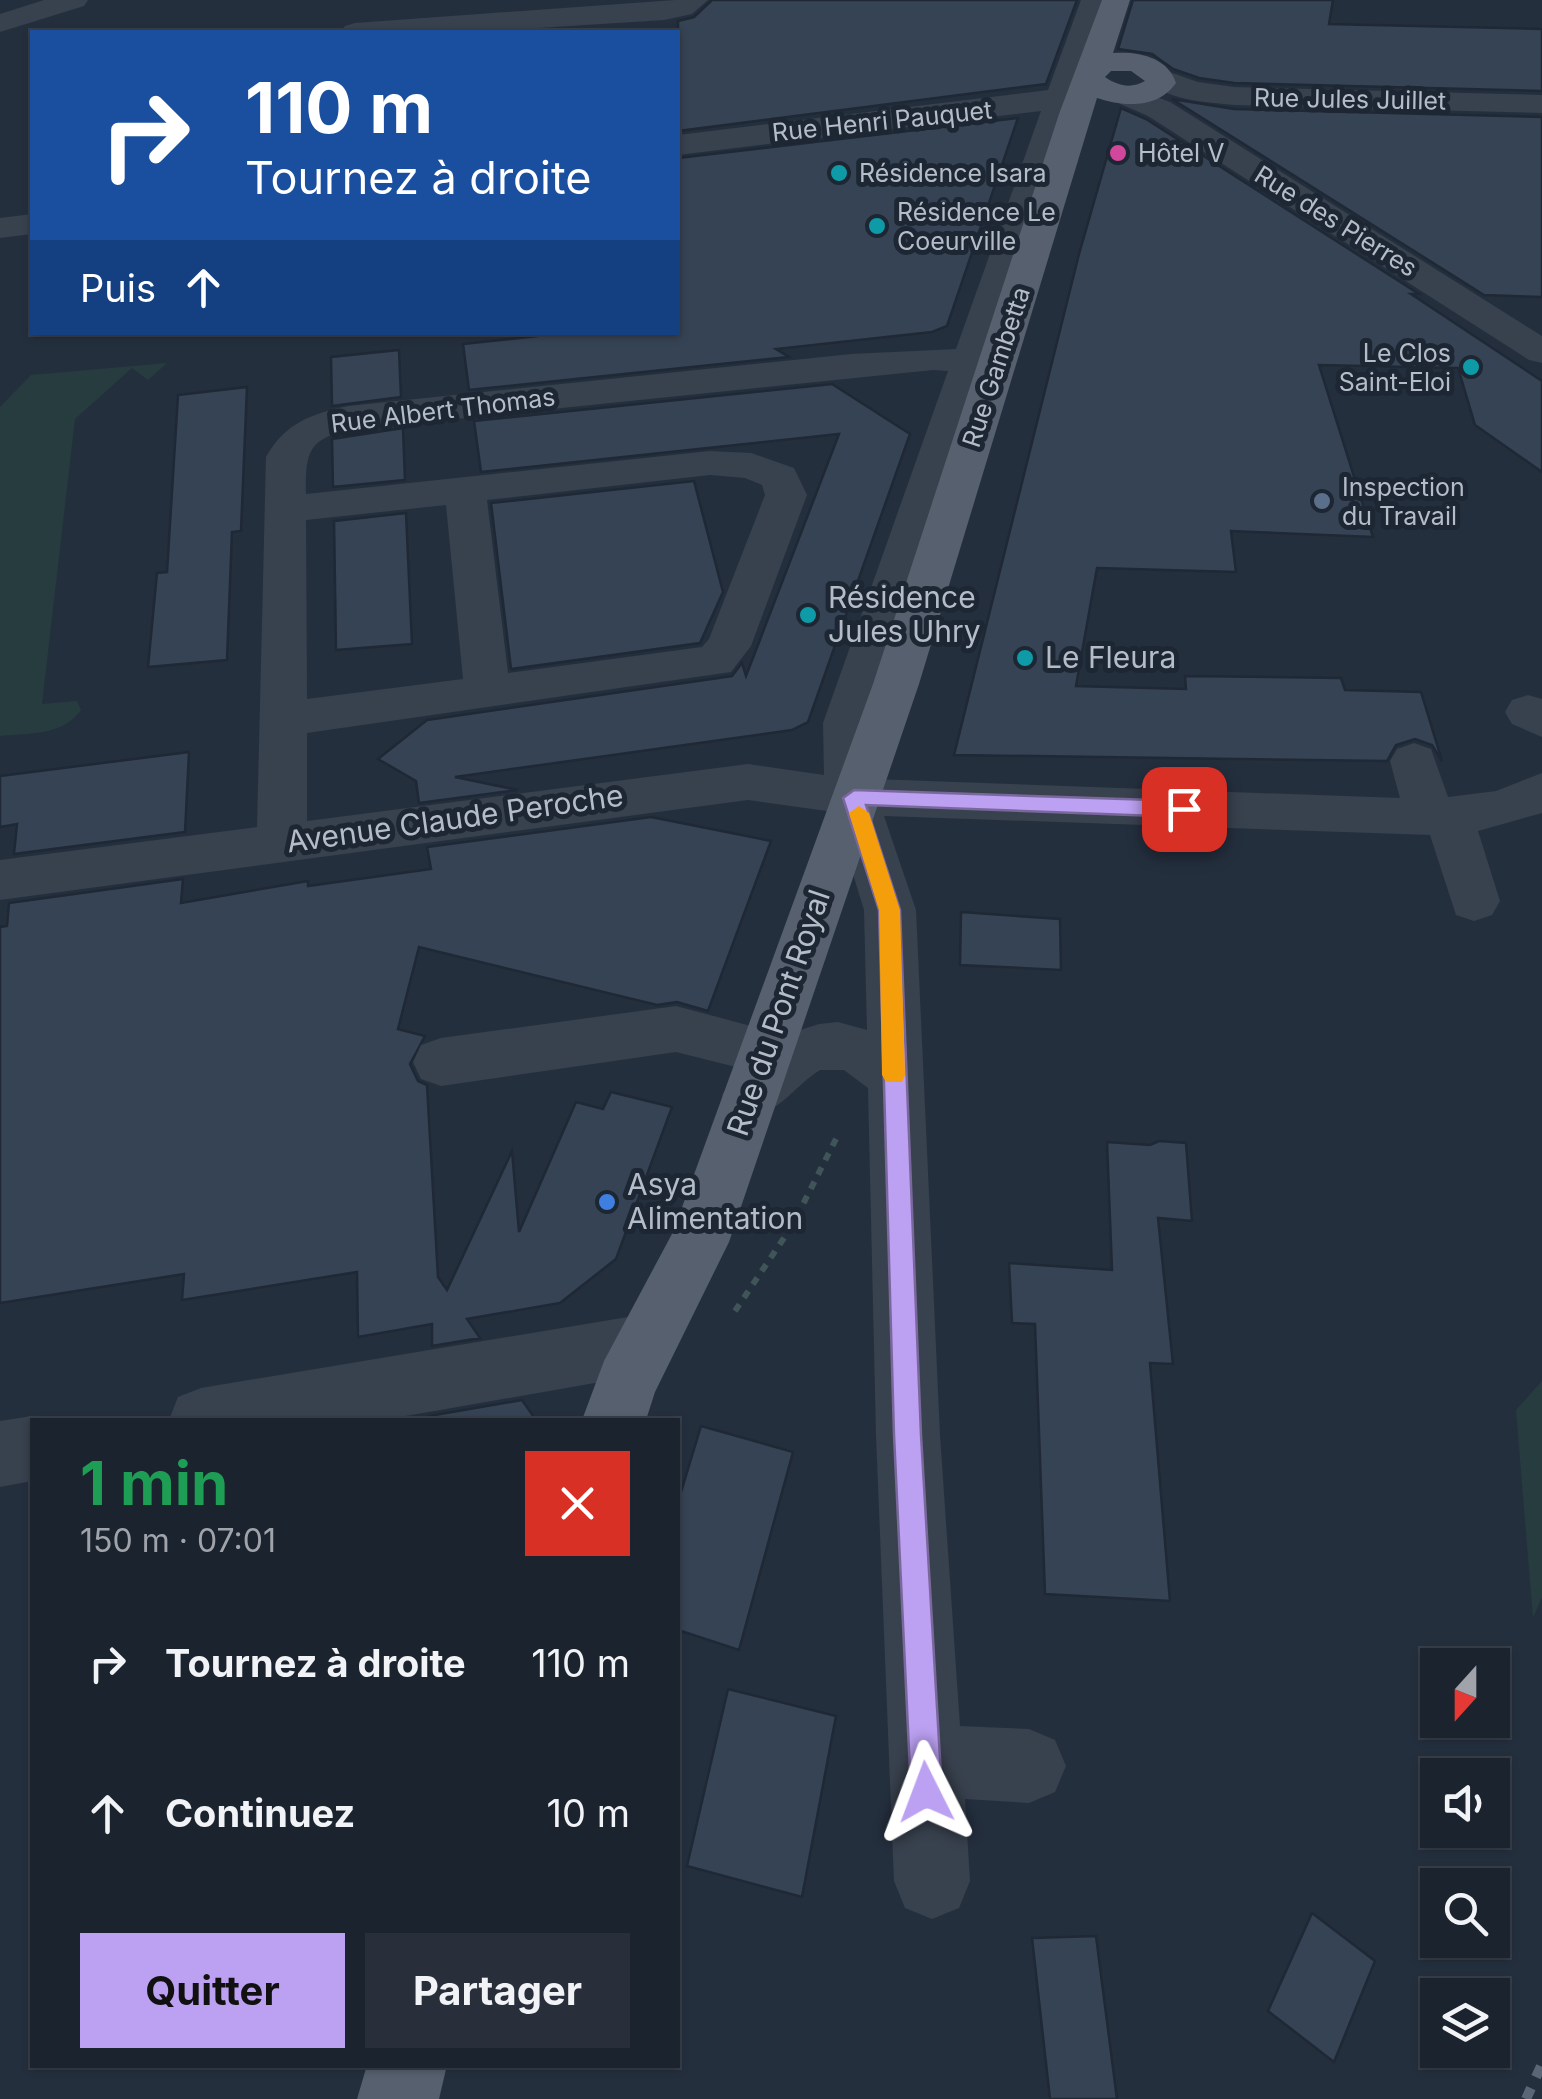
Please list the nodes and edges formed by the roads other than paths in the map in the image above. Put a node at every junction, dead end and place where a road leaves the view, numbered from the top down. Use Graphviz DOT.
graph roads {
  1 [pos="74,0"];
  2 [pos="694,0"];
  3 [pos="1107,5"];
  4 [pos="0,24"];
  5 [pos="559,25"];
  6 [pos="413,30"];
  7 [pos="1148,71"];
  8 [pos="1092,94"];
  9 [pos="1542,104"];
  10 [pos="680,145"];
  11 [pos="30,224"];
  12 [pos="0,228"];
  13 [pos="1542,352"];
  14 [pos="984,362"];
  15 [pos="465,490"];
  16 [pos="286,509"];
  17 [pos="924,598"];
  18 [pos="487,690"];
  19 [pos="284,719"];
  20 [pos="1414,761"];
  21 [pos="1542,791"];
  22 [pos="882,799"];
  23 [pos="1439,816"];
  24 [pos="282,842"];
  25 [pos="0,880"];
  26 [pos="1474,901"];
  27 [pos="442,1062"];
  28 [pos="758,1073"];
  29 [pos="894,1077"];
  30 [pos="646,1344"];
  31 [pos="213,1418"];
  32 [pos="615,1418"];
  33 [pos="30,1449"];
  34 [pos="0,1454"];
  35 [pos="925,1762"];
  36 [pos="1030,1766"];
  37 [pos="932,1882"];
  38 [pos="406,2068"];
  39 [pos="398,2099"];
  1 -- 4 [label="street"];
  2 -- 5 [label="street"];
  3 -- 7 [label="main road"];
  3 -- 8 [label="street"];
  3 -- 8 [label="main road"];
  5 -- 6 [label="street"];
  7 -- 8 [label="main road"];
  7 -- 8 [label="main road"];
  7 -- 9 [label="street, Rue Jules Juillet"];
  8 -- 10 [label="street, Rue Henri Pauquet"];
  8 -- 13 [label="street, Rue des Pierres"];
  8 -- 14 [label="street"];
  11 -- 12 [label="street"];
  14 -- 16 [label="street, Rue Albert Thomas"];
  14 -- 17 [label="main road, Rue Gambetta"];
  14 -- 22 [label="street"];
  15 -- 16 [label="street"];
  15 -- 18 [label="street"];
  15 -- 18 [label="street"];
  16 -- 19 [label="street, Rue Albert Thomas"];
  17 -- 22 [label="main road, Rue du Pont Royal"];
  18 -- 19 [label="street"];
  19 -- 24 [label="street, Rue Albert Thomas"];
  20 -- 23 [label="street"];
  21 -- 23 [label="street, Avenue Claude Peroche"];
  22 -- 23 [label="street, Avenue Claude Peroche"];
  22 -- 24 [label="street, Avenue Claude Peroche"];
  22 -- 28 [label="main road, Rue du Pont Royal"];
  22 -- 29 [label="street"];
  23 -- 26 [label="street"];
  24 -- 25 [label="street, Avenue Claude Peroche"];
  27 -- 28 [label="street"];
  28 -- 29 [label="street"];
  28 -- 30 [label="main road, Rue du Pont Royal"];
  29 -- 35 [label="street"];
  30 -- 31 [label="street"];
  30 -- 32 [label="main road, Rue du Pont Royal"];
  33 -- 34 [label="street"];
  35 -- 36 [label="street"];
  35 -- 37 [label="street"];
  38 -- 39 [label="main road"];
}
